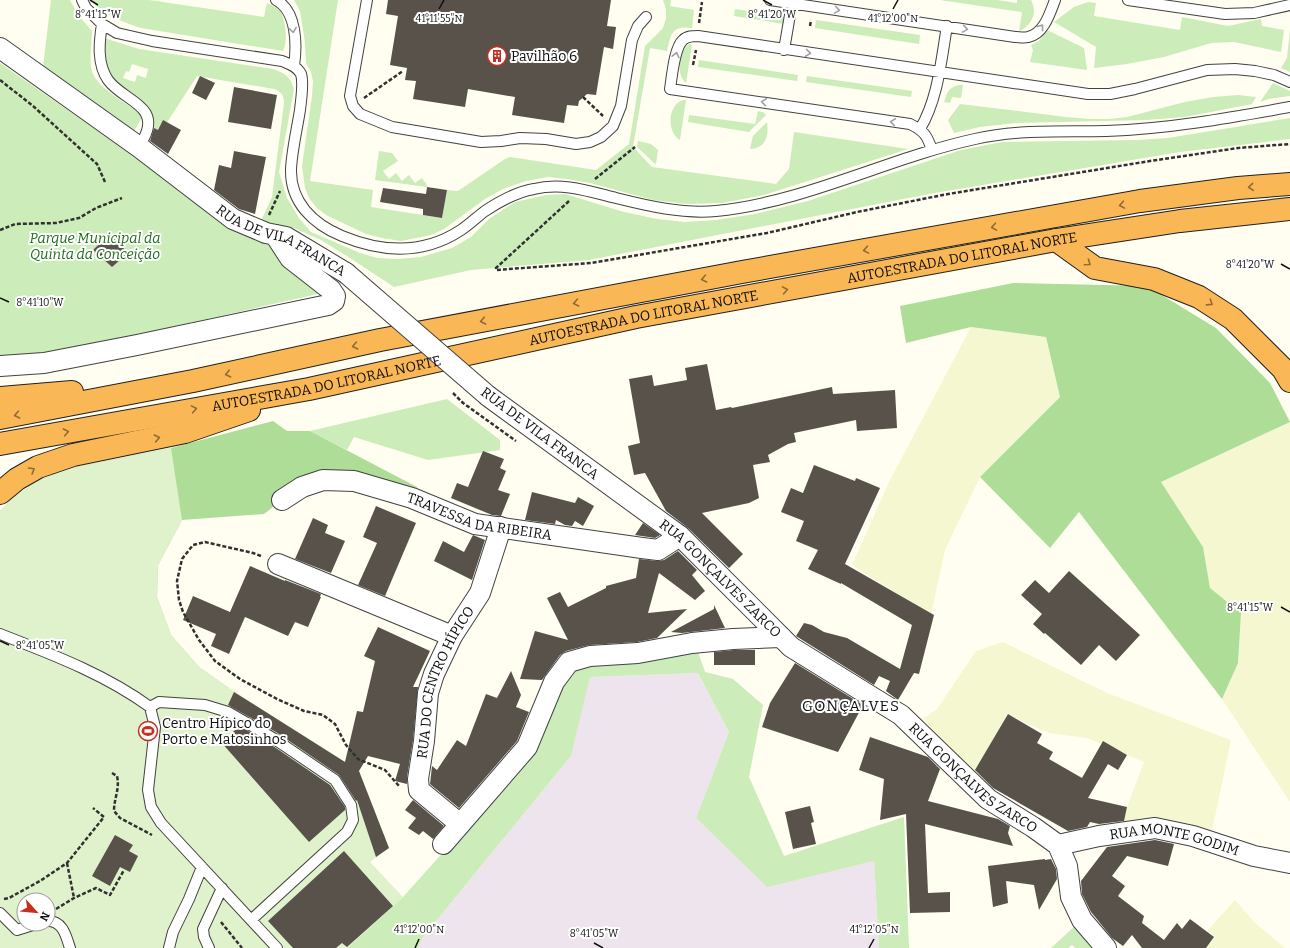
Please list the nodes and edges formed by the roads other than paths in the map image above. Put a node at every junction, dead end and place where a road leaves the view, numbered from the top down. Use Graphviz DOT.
graph roads {
  1 [pos="82,0"];
  2 [pos="276,0"];
  3 [pos="367,0"];
  4 [pos="770,0"];
  5 [pos="1055,0"];
  6 [pos="1128,0"];
  7 [pos="792,3"];
  8 [pos="1290,5"];
  9 [pos="646,17"];
  10 [pos="102,24"];
  11 [pos="947,26"];
  12 [pos="0,48"];
  13 [pos="784,50"];
  14 [pos="294,66"];
  15 [pos="939,72"];
  16 [pos="1290,82"];
  17 [pos="1290,107"];
  18 [pos="920,129"];
  19 [pos="144,138"];
  20 [pos="932,150"];
  21 [pos="1290,184"];
  22 [pos="1290,209"];
  23 [pos="272,227"];
  24 [pos="1056,240"];
  25 [pos="0,366"];
  26 [pos="193,381"];
  27 [pos="1290,381"];
  28 [pos="309,389"];
  29 [pos="0,398"];
  30 [pos="0,418"];
  31 [pos="0,444"];
  32 [pos="612,486"];
  33 [pos="0,493"];
  34 [pos="282,500"];
  35 [pos="500,528"];
  36 [pos="680,536"];
  37 [pos="278,564"];
  38 [pos="0,634"];
  39 [pos="452,636"];
  40 [pos="781,637"];
  41 [pos="150,706"];
  42 [pos="460,824"];
  43 [pos="443,844"];
  44 [pos="1058,845"];
  45 [pos="1290,863"];
  46 [pos="202,867"];
  47 [pos="222,888"];
  48 [pos="0,913"];
  49 [pos="251,920"];
  50 [pos="56,921"];
  51 [pos="16,929"];
  52 [pos="70,948"];
  53 [pos="169,948"];
  54 [pos="209,948"];
  55 [pos="277,948"];
  56 [pos="1106,948"];
  1 -- 10 [label="lane"];
  2 -- 14 [label="lane, one-way"];
  3 -- 9 [label="lane"];
  4 -- 7 [label="lane"];
  11 -- 5 [label="lane, one-way"];
  6 -- 8 [label="lane"];
  7 -- 11 [label="lane, one-way"];
  7 -- 13 [label="lane"];
  10 -- 14 [label="lane"];
  10 -- 19 [label="lane"];
  11 -- 15 [label="lane"];
  12 -- 23 [label="street, RUA DE VILA FRANCA"];
  13 -- 15 [label="lane, one-way"];
  18 -- 13 [label="lane, one-way"];
  14 -- 20 [label="lane"];
  15 -- 16 [label="lane"];
  15 -- 18 [label="lane"];
  17 -- 20 [label="lane"];
  18 -- 20 [label="lane"];
  21 -- 26 [label="highway, AUTOESTRADA DO LITORAL NORTE, one-way"];
  22 -- 24 [label="highway, AUTOESTRADA DO LITORAL NORTE"];
  23 -- 25 [label="street"];
  23 -- 32 [label="street, RUA DE VILA FRANCA, bridge"];
  24 -- 27 [label="highway, one-way"];
  28 -- 24 [label="highway, AUTOESTRADA DO LITORAL NORTE, one-way"];
  26 -- 29 [label="highway"];
  26 -- 30 [label="highway, AUTOESTRADA DO LITORAL NORTE, one-way"];
  31 -- 28 [label="highway, AUTOESTRADA DO LITORAL NORTE, one-way"];
  33 -- 28 [label="highway, one-way"];
  32 -- 36 [label="street, RUA GONÇALVES ZARCO"];
  34 -- 35 [label="street, TRAVESSA DA RIBEIRA"];
  35 -- 36 [label="street, TRAVESSA DA RIBEIRA"];
  35 -- 39 [label="street, RUA DO CENTRO HÍPICO"];
  36 -- 40 [label="street, RUA GONÇALVES ZARCO"];
  37 -- 39 [label="street"];
  38 -- 41 [label="lane"];
  39 -- 42 [label="street, RUA DO CENTRO HÍPICO"];
  40 -- 42 [label="street"];
  40 -- 44 [label="street, RUA GONÇALVES ZARCO"];
  41 -- 46 [label="lane"];
  41 -- 49 [label="lane"];
  42 -- 43 [label="street"];
  44 -- 45 [label="street, RUA MONTE GODIM"];
  44 -- 56 [label="street"];
  46 -- 47 [label="lane"];
  46 -- 53 [label="lane"];
  47 -- 49 [label="lane"];
  47 -- 54 [label="lane"];
  48 -- 51 [label="lane"];
  49 -- 55 [label="lane"];
  50 -- 52 [label="lane"];
}
